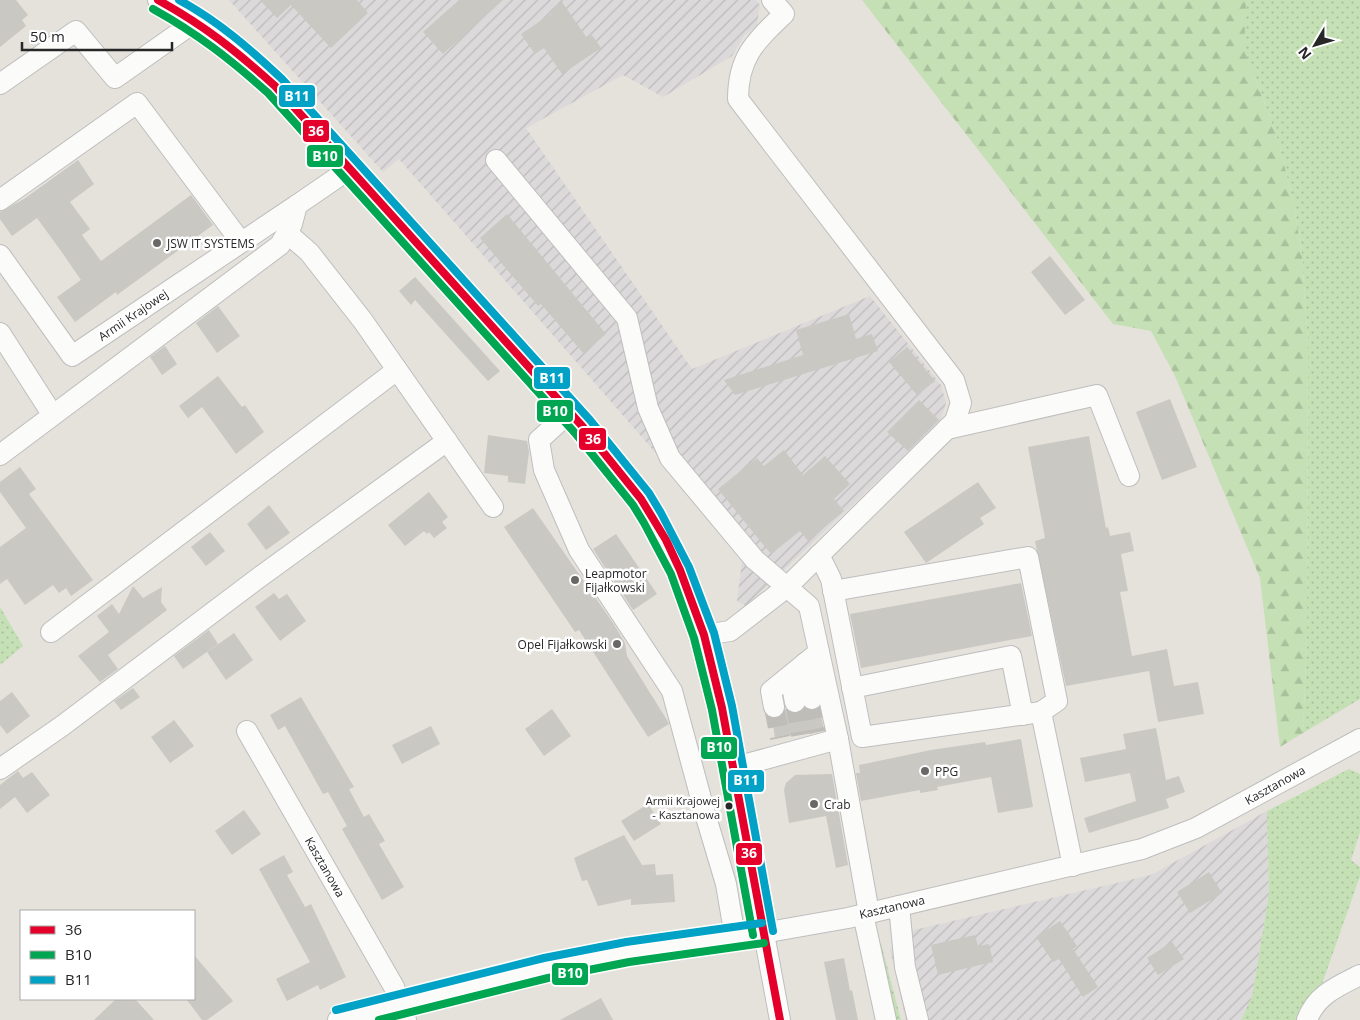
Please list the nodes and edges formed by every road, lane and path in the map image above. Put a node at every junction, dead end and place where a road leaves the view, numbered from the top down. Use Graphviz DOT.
graph roads {
  1 [pos="158,0"];
  2 [pos="772,0"];
  3 [pos="196,22"];
  4 [pos="0,84"];
  5 [pos="496,160"];
  6 [pos="351,168"];
  7 [pos="0,200"];
  8 [pos="297,205"];
  9 [pos="287,233"];
  10 [pos="241,242"];
  11 [pos="0,255"];
  12 [pos="0,333"];
  13 [pos="397,370"];
  14 [pos="570,412"];
  15 [pos="52,414"];
  16 [pos="947,429"];
  17 [pos="447,441"];
  18 [pos="0,455"];
  19 [pos="1129,476"];
  20 [pos="493,507"];
  21 [pos="819,555"];
  22 [pos="787,587"];
  23 [pos="833,590"];
  24 [pos="51,632"];
  25 [pos="704,635"];
  26 [pos="812,658"];
  27 [pos="790,676"];
  28 [pos="852,688"];
  29 [pos="774,707"];
  30 [pos="1032,713"];
  31 [pos="247,731"];
  32 [pos="1360,739"];
  33 [pos="816,740"];
  34 [pos="732,768"];
  35 [pos="0,769"];
  36 [pos="1073,866"];
  37 [pos="899,906"];
  38 [pos="866,913"];
  39 [pos="763,933"];
  40 [pos="735,937"];
  41 [pos="1360,975"];
  42 [pos="403,1012"];
  43 [pos="338,1020"];
  44 [pos="780,1020"];
  45 [pos="886,1020"];
  46 [pos="918,1020"];
  47 [pos="1308,1020"];
  1 -- 3 [label="street"];
  2 -- 16 [label="street"];
  3 -- 4 [label="street"];
  3 -- 6 [label="street"];
  5 -- 22 [label="street"];
  6 -- 8 [label="street, Armii Krajowej"];
  6 -- 14 [label="street"];
  7 -- 10 [label="street"];
  8 -- 9 [label="street"];
  8 -- 10 [label="street, Armii Krajowej"];
  9 -- 13 [label="street"];
  9 -- 15 [label="street"];
  10 -- 11 [label="street, Armii Krajowej"];
  12 -- 15 [label="street"];
  13 -- 17 [label="street"];
  13 -- 24 [label="street"];
  14 -- 25 [label="street"];
  14 -- 40 [label="street"];
  15 -- 18 [label="street"];
  16 -- 19 [label="street"];
  16 -- 21 [label="street"];
  17 -- 20 [label="street"];
  17 -- 35 [label="street"];
  21 -- 22 [label="street"];
  21 -- 23 [label="street"];
  22 -- 25 [label="street"];
  22 -- 26 [label="street"];
  23 -- 28 [label="street"];
  23 -- 30 [label="street"];
  25 -- 34 [label="street"];
  26 -- 27 [label="street"];
  26 -- 27 [label="street"];
  26 -- 33 [label="street"];
  27 -- 29 [label="street"];
  28 -- 30 [label="street"];
  28 -- 30 [label="street"];
  30 -- 36 [label="street"];
  31 -- 42 [label="street, Kasztanowa"];
  32 -- 36 [label="street, Kasztanowa"];
  33 -- 34 [label="street"];
  33 -- 38 [label="street"];
  34 -- 39 [label="street"];
  36 -- 37 [label="street, Kasztanowa"];
  37 -- 38 [label="street, Kasztanowa"];
  37 -- 46 [label="street"];
  38 -- 39 [label="street, Kasztanowa"];
  38 -- 45 [label="street"];
  39 -- 40 [label="street, Kasztanowa"];
  39 -- 44 [label="street"];
  40 -- 42 [label="street, Kasztanowa"];
  41 -- 47 [label="street"];
  42 -- 43 [label="street, Kasztanowa"];
}
